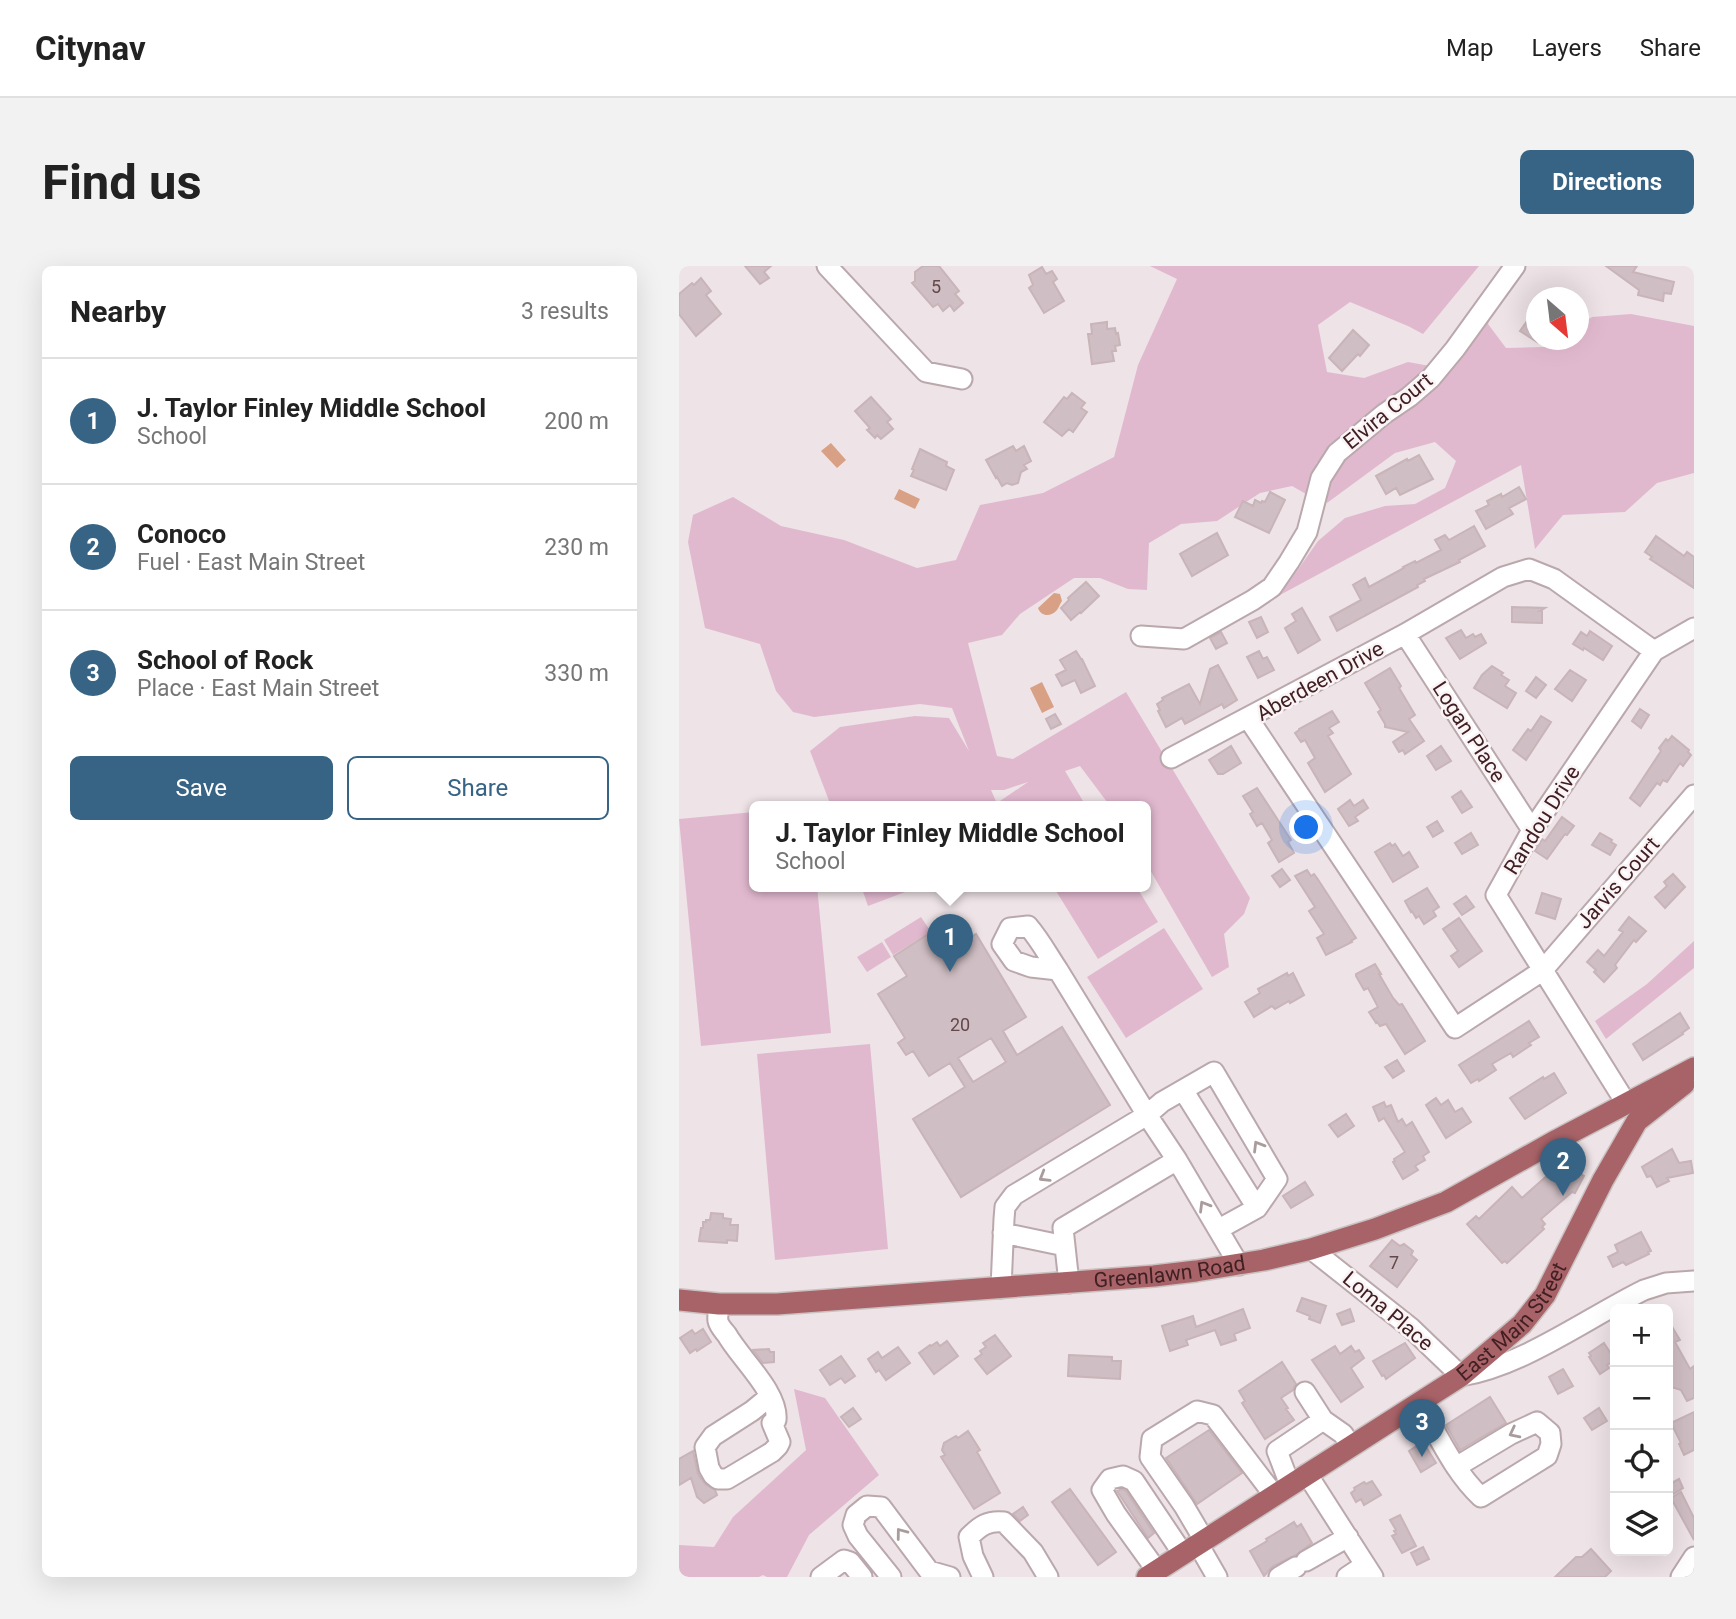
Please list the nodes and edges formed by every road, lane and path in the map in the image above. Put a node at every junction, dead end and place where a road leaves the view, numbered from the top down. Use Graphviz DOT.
graph roads {
  1 [pos="827,266"];
  2 [pos="1515,266"];
  3 [pos="962,379"];
  4 [pos="1694,628"];
  5 [pos="1405,634"];
  6 [pos="1141,636"];
  7 [pos="1654,651"];
  8 [pos="1248,718"];
  9 [pos="1171,758"];
  10 [pos="1694,795"];
  11 [pos="1532,830"];
  12 [pos="1058,970"];
  13 [pos="1542,971"];
  14 [pos="1694,1068"];
  15 [pos="1694,1076"];
  16 [pos="1183,1090"];
  17 [pos="1631,1112"];
  18 [pos="1147,1115"];
  19 [pos="1177,1160"];
  20 [pos="1257,1208"];
  21 [pos="1219,1229"];
  22 [pos="1003,1233"];
  23 [pos="1065,1246"];
  24 [pos="1311,1249"];
  25 [pos="1239,1265"];
  26 [pos="1694,1281"];
  27 [pos="1069,1283"];
  28 [pos="1001,1287"];
  29 [pos="679,1300"];
  30 [pos="719,1304"];
  31 [pos="1461,1376"];
  32 [pos="1305,1392"];
  33 [pos="1419,1403"];
  34 [pos="762,1404"];
  35 [pos="1323,1420"];
  36 [pos="1351,1446"];
  37 [pos="1456,1467"];
  38 [pos="1291,1485"];
  39 [pos="1348,1537"];
  40 [pos="1189,1544"];
  41 [pos="1694,1557"];
  42 [pos="1150,1567"];
  43 [pos="1294,1568"];
  44 [pos="1369,1571"];
  45 [pos="821,1577"];
  46 [pos="862,1577"];
  47 [pos="891,1577"];
  48 [pos="950,1577"];
  49 [pos="983,1577"];
  50 [pos="1048,1577"];
  51 [pos="1217,1577"];
  52 [pos="1347,1577"];
  53 [pos="1681,1577"];
  1 -- 3 [label="street"];
  2 -- 6 [label="street, Elvira Court"];
  4 -- 7 [label="street, Randou Drive"];
  5 -- 7 [label="street, Aberdeen Drive"];
  5 -- 8 [label="street, Aberdeen Drive"];
  5 -- 11 [label="street, Logan Place"];
  7 -- 11 [label="street, Randou Drive"];
  8 -- 9 [label="street"];
  8 -- 13 [label="street, Aberdeen Drive"];
  10 -- 13 [label="street, Jarvis Court"];
  11 -- 13 [label="street, Randou Drive"];
  12 -- 18 [label="street"];
  13 -- 17 [label="street, Randou Drive"];
  14 -- 17 [label="main road"];
  15 -- 17 [label="main road, East Main Street"];
  16 -- 18 [label="street"];
  16 -- 20 [label="street"];
  20 -- 16 [label="street, one-way"];
  17 -- 24 [label="main road, Greenlawn Road"];
  17 -- 31 [label="main road, East Main Street"];
  18 -- 19 [label="street"];
  18 -- 22 [label="street, one-way"];
  21 -- 19 [label="street, one-way"];
  19 -- 23 [label="street"];
  20 -- 21 [label="street"];
  21 -- 25 [label="street"];
  22 -- 23 [label="street"];
  22 -- 28 [label="street"];
  23 -- 27 [label="street"];
  24 -- 25 [label="main road, Greenlawn Road"];
  24 -- 31 [label="street, Loma Place"];
  25 -- 27 [label="main road, Greenlawn Road"];
  26 -- 31 [label="street"];
  27 -- 28 [label="main road, Greenlawn Road"];
  28 -- 30 [label="main road, Greenlawn Road"];
  29 -- 30 [label="main road, Greenlawn Road"];
  30 -- 34 [label="street"];
  31 -- 33 [label="main road, East Main Street"];
  32 -- 35 [label="street"];
  33 -- 36 [label="main road, East Main Street"];
  33 -- 37 [label="street"];
  34 -- 34 [label="street"];
  35 -- 36 [label="street"];
  35 -- 38 [label="street"];
  36 -- 38 [label="main road, East Main Street"];
  37 -- 37 [label="street, one-way"];
  38 -- 39 [label="street"];
  38 -- 40 [label="main road, East Main Street"];
  38 -- 40 [label="street"];
  39 -- 43 [label="street"];
  39 -- 44 [label="street"];
  40 -- 42 [label="main road, East Main Street"];
  40 -- 42 [label="street"];
  40 -- 51 [label="street"];
  41 -- 53 [label="street"];
  44 -- 52 [label="street"];
  45 -- 46 [label="street"];
  48 -- 47 [label="street, one-way"];
  49 -- 50 [label="street"];
}
